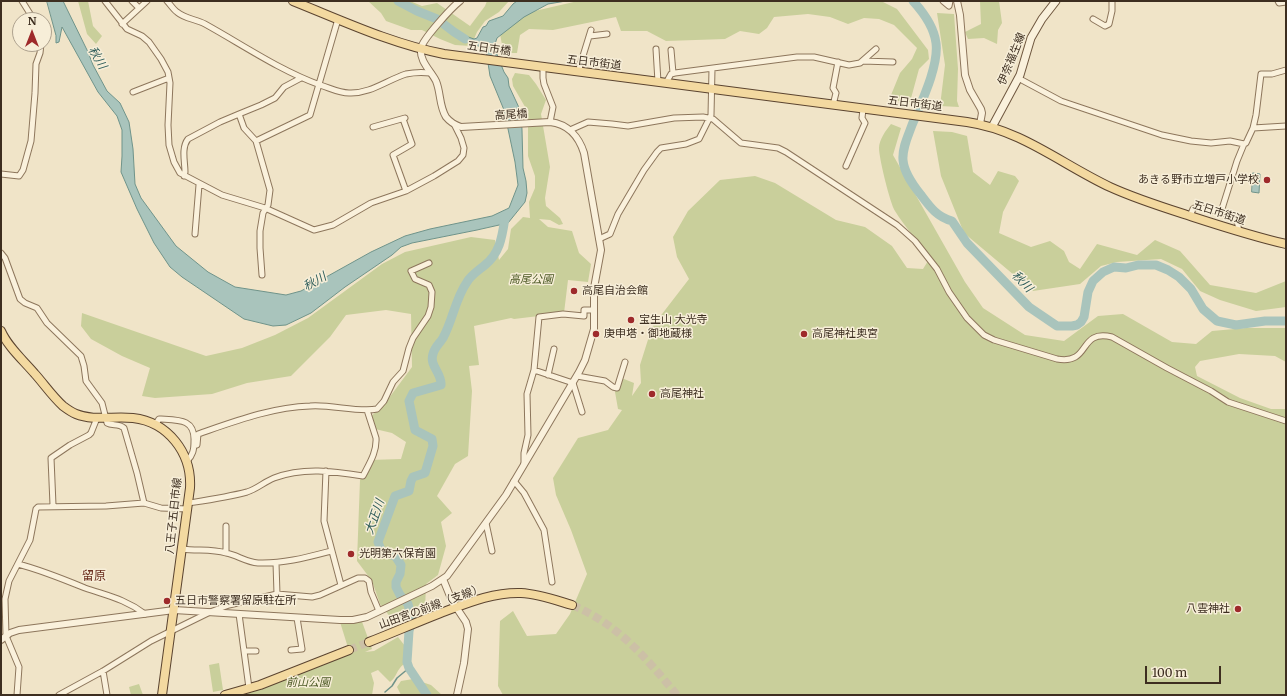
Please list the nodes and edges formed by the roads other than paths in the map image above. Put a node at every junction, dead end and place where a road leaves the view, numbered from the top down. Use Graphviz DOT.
graph roads {
  1 [pos="22,1"];
  2 [pos="105,1"];
  3 [pos="132,1"];
  4 [pos="147,1"];
  5 [pos="166,1"];
  6 [pos="293,1"];
  7 [pos="460,1"];
  8 [pos="944,1"];
  9 [pos="950,1"];
  10 [pos="958,1"];
  11 [pos="1056,1"];
  12 [pos="1112,1"];
  13 [pos="1278,1"];
  14 [pos="1286,2"];
  15 [pos="139,8"];
  16 [pos="29,12"];
  17 [pos="338,19"];
  18 [pos="1092,19"];
  19 [pos="122,24"];
  20 [pos="591,30"];
  21 [pos="606,34"];
  22 [pos="590,36"];
  23 [pos="421,49"];
  24 [pos="656,49"];
  25 [pos="876,49"];
  26 [pos="671,50"];
  27 [pos="40,52"];
  28 [pos="863,61"];
  29 [pos="838,62"];
  30 [pos="893,62"];
  31 [pos="520,64"];
  32 [pos="543,68"];
  33 [pos="712,69"];
  34 [pos="1286,70"];
  35 [pos="578,72"];
  36 [pos="431,73"];
  37 [pos="673,73"];
  38 [pos="169,78"];
  39 [pos="301,78"];
  40 [pos="1018,78"];
  41 [pos="662,83"];
  42 [pos="319,85"];
  43 [pos="712,89"];
  44 [pos="133,92"];
  45 [pos="833,105"];
  46 [pos="863,109"];
  47 [pos="239,114"];
  48 [pos="709,118"];
  49 [pos="550,122"];
  50 [pos="454,124"];
  51 [pos="980,124"];
  52 [pos="1286,126"];
  53 [pos="373,127"];
  54 [pos="992,127"];
  55 [pos="1253,128"];
  56 [pos="570,130"];
  57 [pos="256,141"];
  58 [pos="1244,144"];
  59 [pos="846,166"];
  60 [pos="1,174"];
  61 [pos="184,176"];
  62 [pos="200,185"];
  63 [pos="406,191"];
  64 [pos="265,208"];
  65 [pos="1221,212"];
  66 [pos="1190,216"];
  67 [pos="1238,231"];
  68 [pos="195,234"];
  69 [pos="599,239"];
  70 [pos="1286,244"];
  71 [pos="1,253"];
  72 [pos="429,263"];
  73 [pos="262,275"];
  74 [pos="594,310"];
  75 [pos="1,331"];
  76 [pos="554,349"];
  77 [pos="625,362"];
  78 [pos="534,370"];
  79 [pos="548,375"];
  80 [pos="577,376"];
  81 [pos="573,383"];
  82 [pos="367,410"];
  83 [pos="582,412"];
  84 [pos="97,418"];
  85 [pos="106,418"];
  86 [pos="1286,421"];
  87 [pos="155,425"];
  88 [pos="194,446"];
  89 [pos="187,461"];
  90 [pos="524,464"];
  91 [pos="326,471"];
  92 [pos="514,481"];
  93 [pos="144,503"];
  94 [pos="53,506"];
  95 [pos="188,506"];
  96 [pos="486,523"];
  97 [pos="226,526"];
  98 [pos="182,549"];
  99 [pos="331,551"];
  100 [pos="492,551"];
  101 [pos="226,553"];
  102 [pos="276,563"];
  103 [pos="18,564"];
  104 [pos="442,579"];
  105 [pos="552,582"];
  106 [pos="341,585"];
  107 [pos="277,594"];
  108 [pos="232,604"];
  109 [pos="572,605"];
  110 [pos="456,607"];
  111 [pos="174,610"];
  112 [pos="379,611"];
  113 [pos="210,612"];
  114 [pos="145,614"];
  115 [pos="236,614"];
  116 [pos="297,618"];
  117 [pos="171,631"];
  118 [pos="6,636"];
  119 [pos="1,640"];
  120 [pos="369,642"];
  121 [pos="291,650"];
  122 [pos="349,650"];
  123 [pos="244,651"];
  124 [pos="256,651"];
  125 [pos="103,671"];
  126 [pos="249,688"];
  127 [pos="17,695"];
  128 [pos="58,695"];
  129 [pos="107,695"];
  130 [pos="162,695"];
  131 [pos="225,695"];
  132 [pos="457,695"];
  1 -- 16 [label="street"];
  2 -- 19 [label="street"];
  3 -- 15 [label="street"];
  4 -- 15 [label="street"];
  5 -- 39 [label="street"];
  6 -- 17 [label="main road"];
  7 -- 23 [label="street"];
  8 -- 9 [label="street"];
  10 -- 51 [label="street"];
  11 -- 40 [label="main road, 伊奈福生線"];
  12 -- 18 [label="street"];
  13 -- 14 [label="street"];
  15 -- 19 [label="street"];
  17 -- 23 [label="main road"];
  17 -- 42 [label="street"];
  19 -- 38 [label="street"];
  20 -- 22 [label="street"];
  21 -- 22 [label="street"];
  22 -- 35 [label="street"];
  23 -- 31 [label="main road, 五日市橋"];
  23 -- 36 [label="street"];
  24 -- 41 [label="street"];
  25 -- 28 [label="street"];
  26 -- 37 [label="street"];
  27 -- 60 [label="street"];
  28 -- 29 [label="street"];
  28 -- 30 [label="street"];
  29 -- 33 [label="street"];
  29 -- 45 [label="street"];
  31 -- 32 [label="main road, 五日市街道"];
  32 -- 35 [label="main road, 五日市街道"];
  32 -- 49 [label="street"];
  33 -- 37 [label="street"];
  33 -- 43 [label="street"];
  34 -- 55 [label="street"];
  35 -- 41 [label="main road, 五日市街道"];
  36 -- 42 [label="street"];
  36 -- 50 [label="street"];
  37 -- 41 [label="street"];
  38 -- 44 [label="street"];
  38 -- 61 [label="street"];
  39 -- 42 [label="street"];
  39 -- 47 [label="street"];
  40 -- 54 [label="main road, 伊奈福生線"];
  40 -- 58 [label="street"];
  41 -- 43 [label="main road, 五日市街道"];
  42 -- 57 [label="street"];
  43 -- 45 [label="main road, 五日市街道"];
  43 -- 48 [label="street"];
  45 -- 46 [label="main road, 五日市街道"];
  46 -- 51 [label="main road, 五日市街道"];
  46 -- 59 [label="street"];
  47 -- 57 [label="street"];
  47 -- 61 [label="street"];
  48 -- 56 [label="street"];
  48 -- 69 [label="street"];
  48 -- 86 [label="street"];
  49 -- 50 [label="street, 高尾橋"];
  49 -- 56 [label="street"];
  50 -- 63 [label="street"];
  51 -- 54 [label="main road, 五日市街道"];
  52 -- 55 [label="street"];
  53 -- 63 [label="street"];
  54 -- 66 [label="main road, 五日市街道"];
  55 -- 58 [label="street"];
  56 -- 69 [label="street"];
  57 -- 64 [label="street"];
  58 -- 65 [label="street"];
  61 -- 62 [label="street"];
  62 -- 64 [label="street"];
  62 -- 68 [label="street"];
  63 -- 64 [label="street"];
  64 -- 73 [label="street"];
  65 -- 66 [label="street"];
  65 -- 67 [label="street"];
  66 -- 67 [label="main road, 五日市街道"];
  67 -- 70 [label="main road, 五日市街道"];
  69 -- 74 [label="street"];
  71 -- 85 [label="street"];
  72 -- 82 [label="street"];
  74 -- 78 [label="street"];
  74 -- 80 [label="street"];
  75 -- 84 [label="main road, 八王子五日市線"];
  76 -- 79 [label="street"];
  77 -- 80 [label="street"];
  78 -- 79 [label="street"];
  78 -- 90 [label="street"];
  79 -- 81 [label="street"];
  80 -- 81 [label="street"];
  81 -- 83 [label="street"];
  81 -- 90 [label="street"];
  82 -- 88 [label="street"];
  82 -- 91 [label="street"];
  84 -- 85 [label="main road, 八王子五日市線"];
  84 -- 94 [label="street"];
  85 -- 87 [label="main road, 八王子五日市線"];
  85 -- 93 [label="street"];
  87 -- 88 [label="street"];
  87 -- 89 [label="main road, 八王子五日市線"];
  88 -- 89 [label="street"];
  89 -- 95 [label="main road, 八王子五日市線"];
  90 -- 92 [label="street"];
  91 -- 95 [label="street"];
  91 -- 99 [label="street"];
  92 -- 96 [label="street"];
  92 -- 105 [label="street"];
  93 -- 94 [label="street"];
  93 -- 95 [label="street"];
  94 -- 103 [label="street"];
  95 -- 98 [label="main road, 八王子五日市線"];
  96 -- 100 [label="street"];
  96 -- 104 [label="street"];
  97 -- 101 [label="street"];
  98 -- 101 [label="street"];
  98 -- 111 [label="main road, 八王子五日市線"];
  99 -- 102 [label="street"];
  99 -- 106 [label="street"];
  101 -- 102 [label="street"];
  102 -- 107 [label="street"];
  103 -- 114 [label="street"];
  103 -- 118 [label="street"];
  104 -- 110 [label="street"];
  104 -- 112 [label="street"];
  106 -- 107 [label="street"];
  106 -- 112 [label="street"];
  107 -- 108 [label="street"];
  108 -- 113 [label="street"];
  108 -- 115 [label="street"];
  109 -- 110 [label="main road, 山田宮の前線（支線）"];
  110 -- 120 [label="main road, 山田宮の前線（支線）"];
  110 -- 132 [label="street"];
  111 -- 113 [label="street"];
  111 -- 114 [label="street"];
  111 -- 117 [label="main road, 八王子五日市線"];
  112 -- 116 [label="street"];
  113 -- 115 [label="street"];
  113 -- 117 [label="street"];
  114 -- 118 [label="street"];
  115 -- 116 [label="street"];
  115 -- 123 [label="street"];
  116 -- 121 [label="street"];
  117 -- 125 [label="street"];
  117 -- 130 [label="main road, 八王子五日市線"];
  118 -- 119 [label="street"];
  118 -- 127 [label="street"];
  122 -- 126 [label="main road"];
  123 -- 124 [label="street"];
  123 -- 126 [label="street"];
  125 -- 128 [label="street"];
  125 -- 129 [label="street"];
  126 -- 131 [label="main road"];
}
